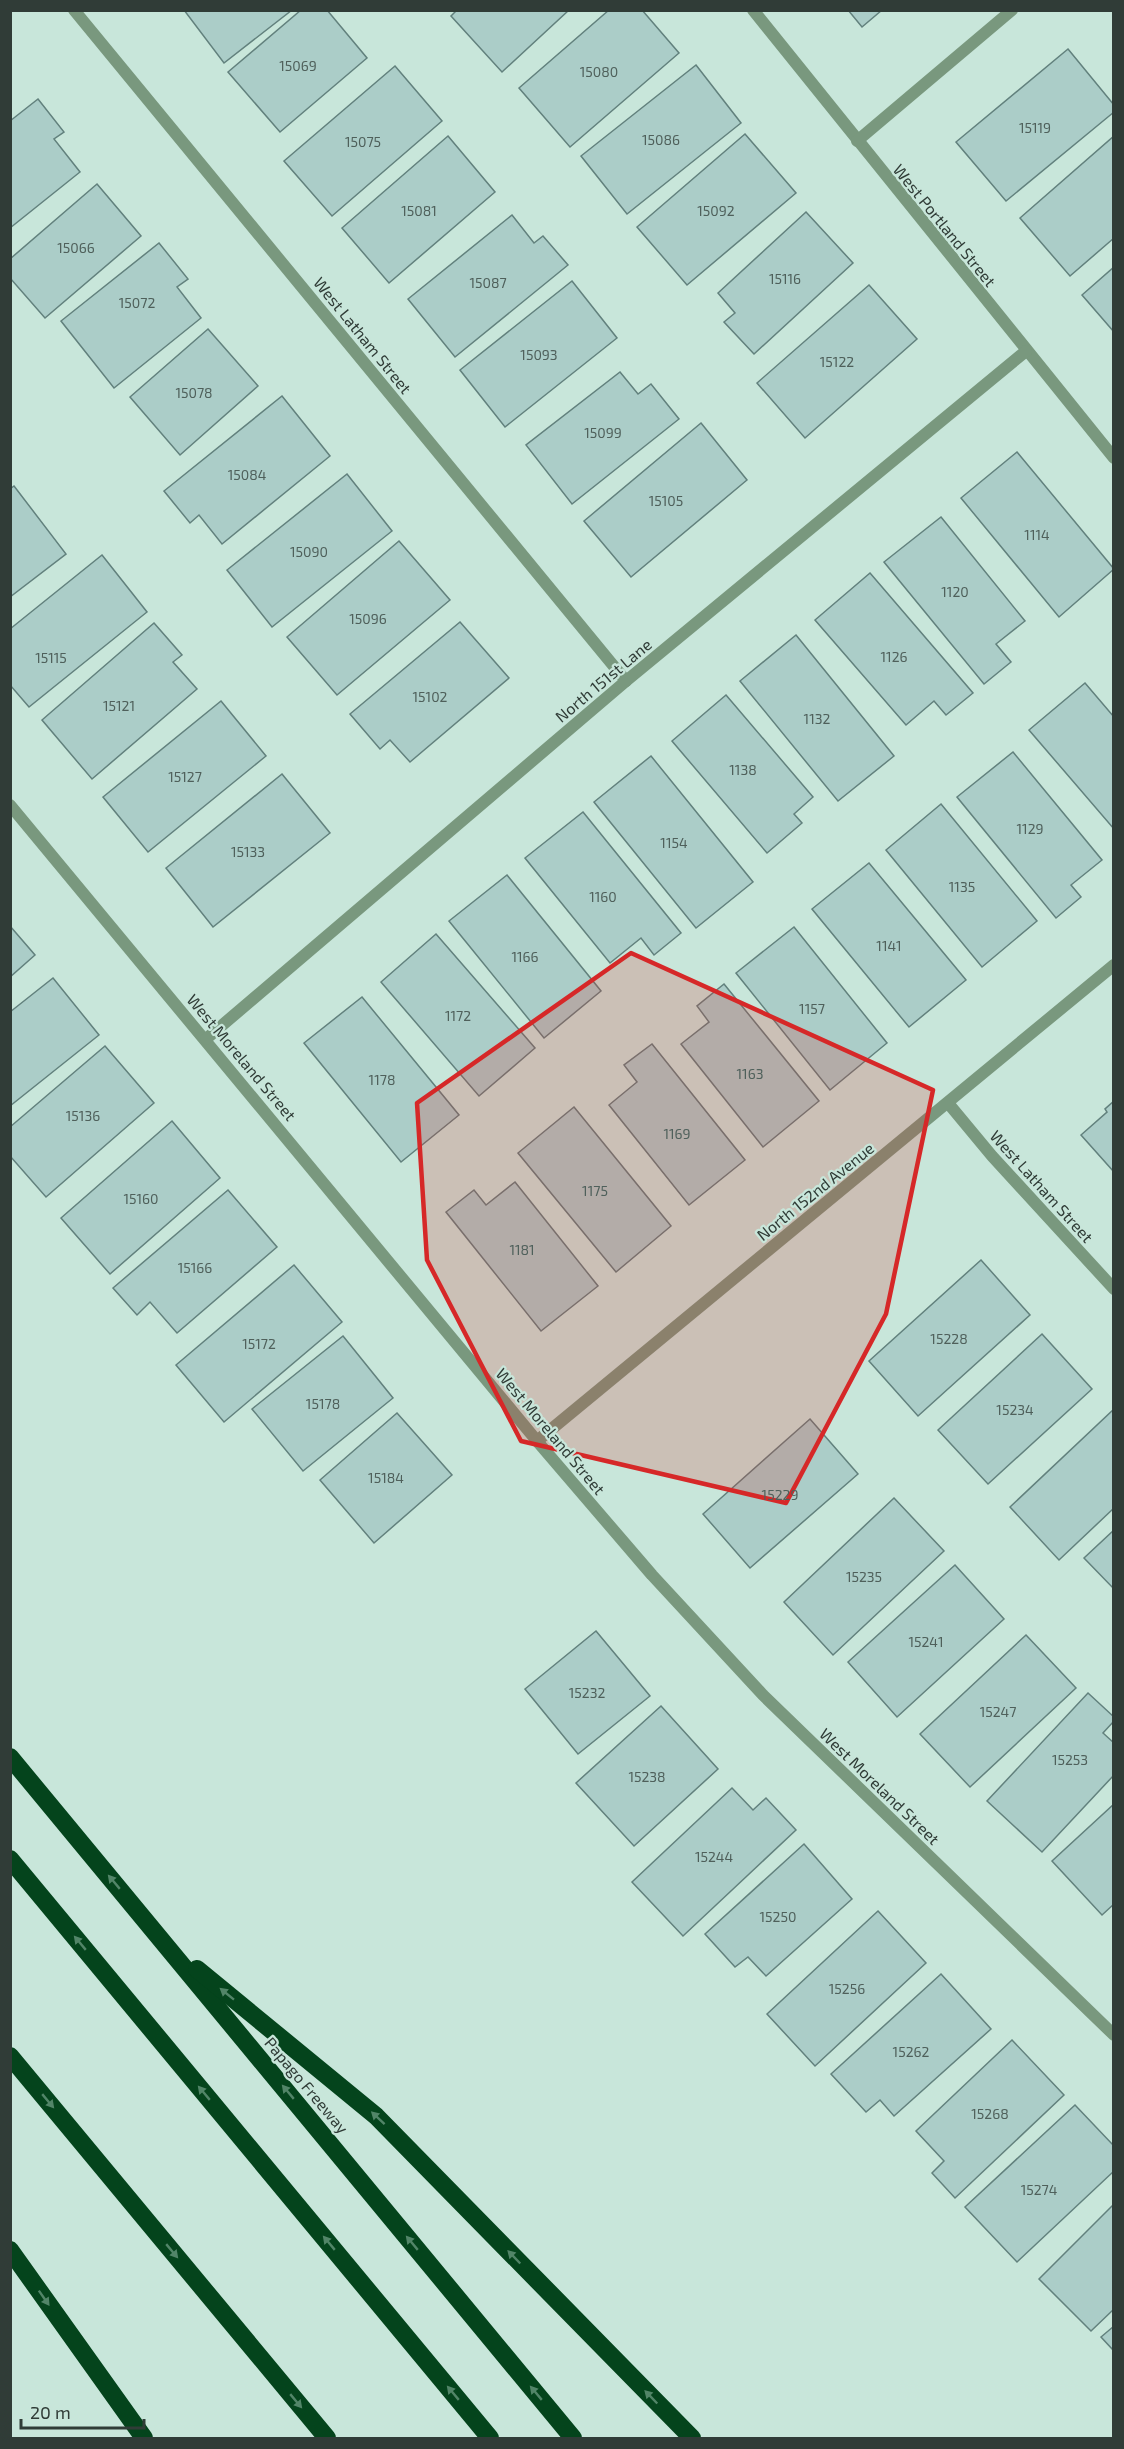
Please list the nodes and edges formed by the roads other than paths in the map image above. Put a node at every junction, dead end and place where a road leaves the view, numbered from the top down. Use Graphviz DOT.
graph roads {
  1 [pos="74,10"];
  2 [pos="753,10"];
  3 [pos="1012,10"];
  4 [pos="857,141"];
  5 [pos="1026,351"];
  6 [pos="1113,458"];
  7 [pos="626,681"];
  8 [pos="10,805"];
  9 [pos="1113,965"];
  10 [pos="206,1039"];
  11 [pos="948,1103"];
  12 [pos="1113,1289"];
  13 [pos="537,1441"];
  14 [pos="10,1757"];
  15 [pos="10,1859"];
  16 [pos="165,1943"];
  17 [pos="1113,2035"];
  18 [pos="10,2056"];
  19 [pos="10,2250"];
  20 [pos="144,2439"];
  21 [pos="327,2439"];
  22 [pos="490,2439"];
  23 [pos="573,2439"];
  24 [pos="692,2439"];
  1 -- 7 [label="street, West Latham Street"];
  2 -- 4 [label="street, West Portland Street"];
  3 -- 4 [label="street"];
  4 -- 5 [label="street, West Portland Street"];
  5 -- 6 [label="street, West Portland Street"];
  5 -- 7 [label="street, North 151st Lane"];
  7 -- 10 [label="street, North 151st Lane"];
  8 -- 10 [label="street, West Moreland Street"];
  9 -- 11 [label="street, North 152nd Avenue"];
  10 -- 13 [label="street, West Moreland Street"];
  11 -- 12 [label="street, West Latham Street"];
  11 -- 13 [label="street, North 152nd Avenue"];
  13 -- 17 [label="street, West Moreland Street"];
  16 -- 14 [label="highway, Papago Freeway, one-way"];
  22 -- 15 [label="highway, one-way"];
  23 -- 16 [label="highway, Papago Freeway, one-way"];
  24 -- 16 [label="highway, one-way"];
  18 -- 21 [label="highway, one-way"];
  19 -- 20 [label="highway, one-way"];
}
